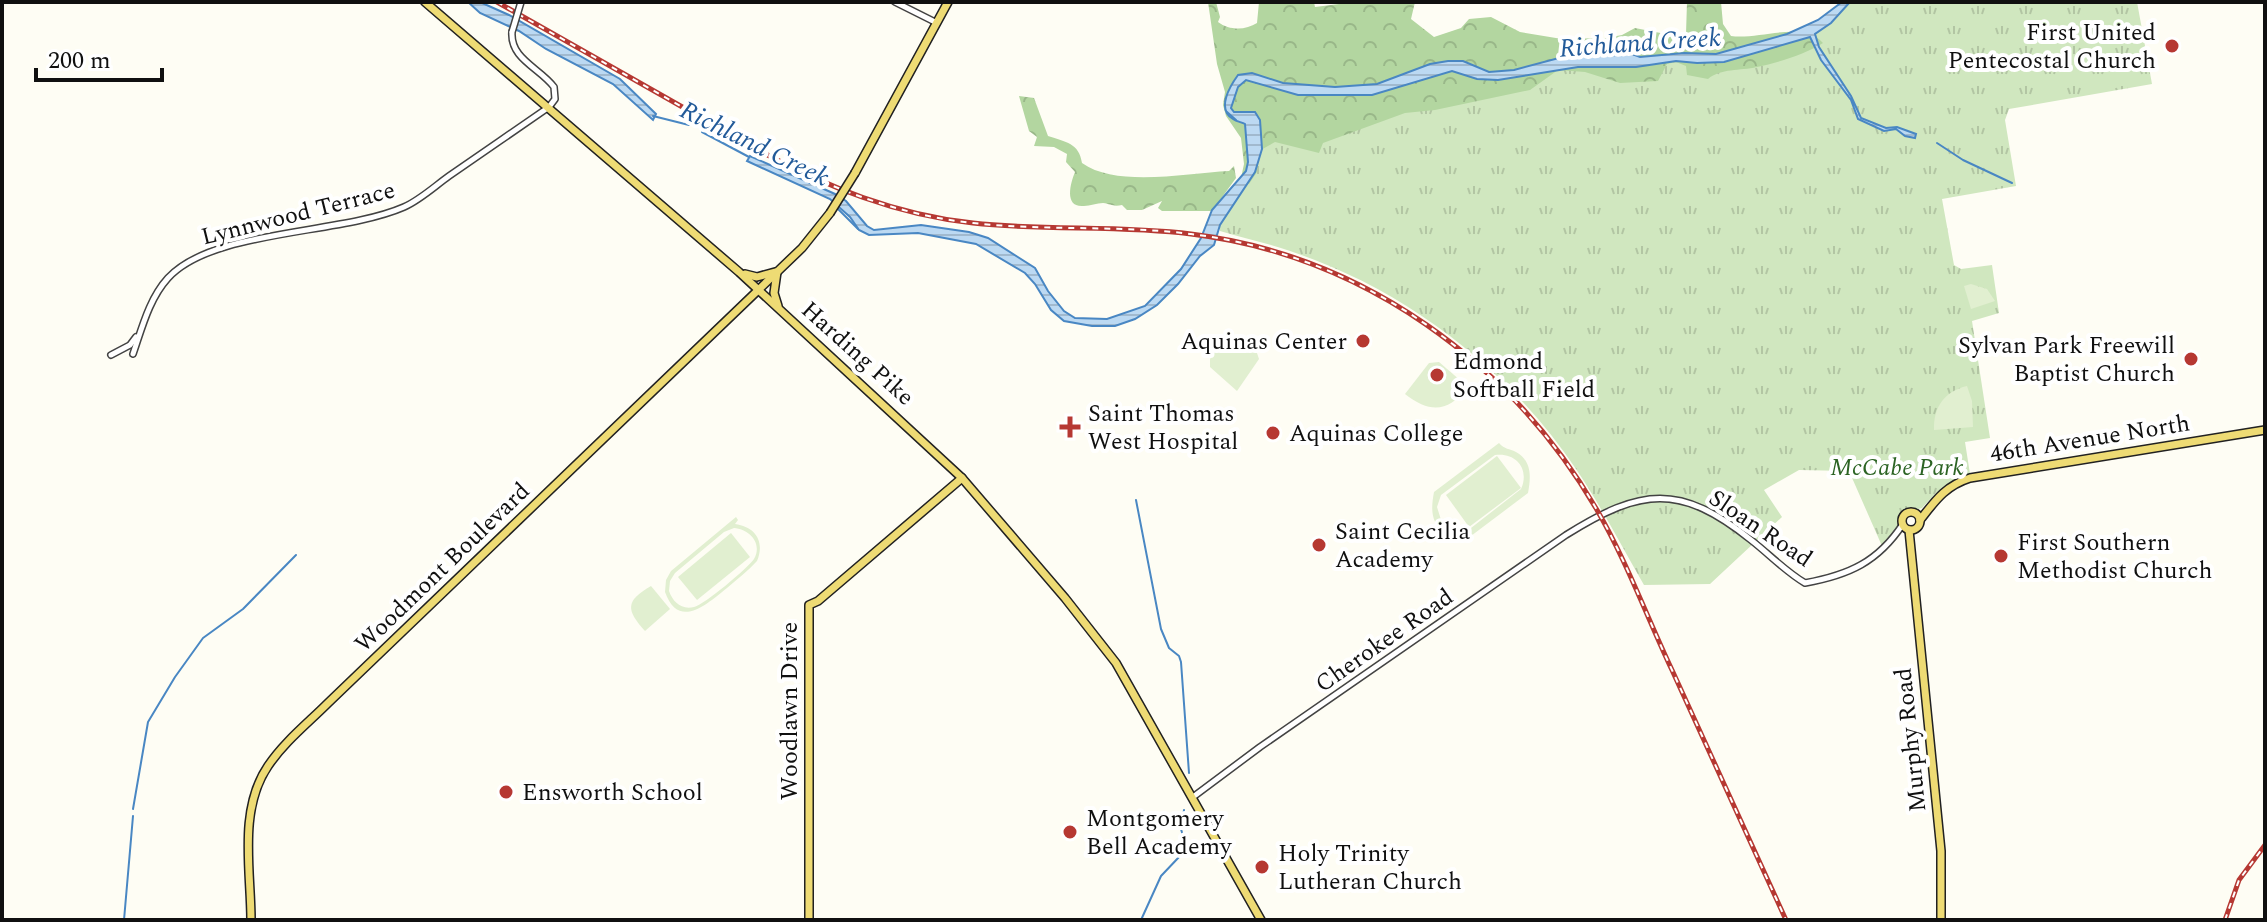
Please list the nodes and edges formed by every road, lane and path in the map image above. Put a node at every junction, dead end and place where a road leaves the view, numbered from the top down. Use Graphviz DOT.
graph roads {
  1 [pos="425,2"];
  2 [pos="521,2"];
  3 [pos="895,2"];
  4 [pos="948,2"];
  5 [pos="937,23"];
  6 [pos="549,107"];
  7 [pos="739,272"];
  8 [pos="777,272"];
  9 [pos="759,290"];
  10 [pos="782,311"];
  11 [pos="141,330"];
  12 [pos="133,354"];
  13 [pos="111,355"];
  14 [pos="2265,430"];
  15 [pos="962,478"];
  16 [pos="1598,517"];
  17 [pos="1918,517"];
  18 [pos="1908,528"];
  19 [pos="1193,797"];
  20 [pos="251,920"];
  21 [pos="809,920"];
  22 [pos="1261,920"];
  23 [pos="1941,920"];
  1 -- 6 [label="main road, Harding Pike"];
  2 -- 6 [label="street, bridge"];
  3 -- 5 [label="street"];
  4 -- 5 [label="main road, Woodmont Boulevard"];
  5 -- 8 [label="main road, Woodmont Boulevard, bridge"];
  6 -- 7 [label="main road, Harding Pike"];
  6 -- 11 [label="street, Lynnwood Terrace"];
  7 -- 8 [label="main road"];
  7 -- 9 [label="main road, Harding Pike"];
  8 -- 9 [label="main road, Woodmont Boulevard"];
  8 -- 10 [label="main road"];
  9 -- 10 [label="main road, Harding Pike"];
  9 -- 20 [label="main road, Woodmont Boulevard"];
  10 -- 15 [label="main road, Harding Pike"];
  11 -- 12 [label="street, Lynnwood Terrace"];
  11 -- 13 [label="street"];
  14 -- 17 [label="main road, 46th Avenue North"];
  15 -- 19 [label="main road, Harding Pike"];
  15 -- 21 [label="main road, Woodlawn Drive"];
  16 -- 18 [label="street, Sloan Road"];
  16 -- 19 [label="street, Cherokee Road"];
  17 -- 18 [label="main road"];
  17 -- 18 [label="main road, 46th Avenue North"];
  18 -- 23 [label="main road, Murphy Road"];
  19 -- 22 [label="main road, Harding Pike"];
}
